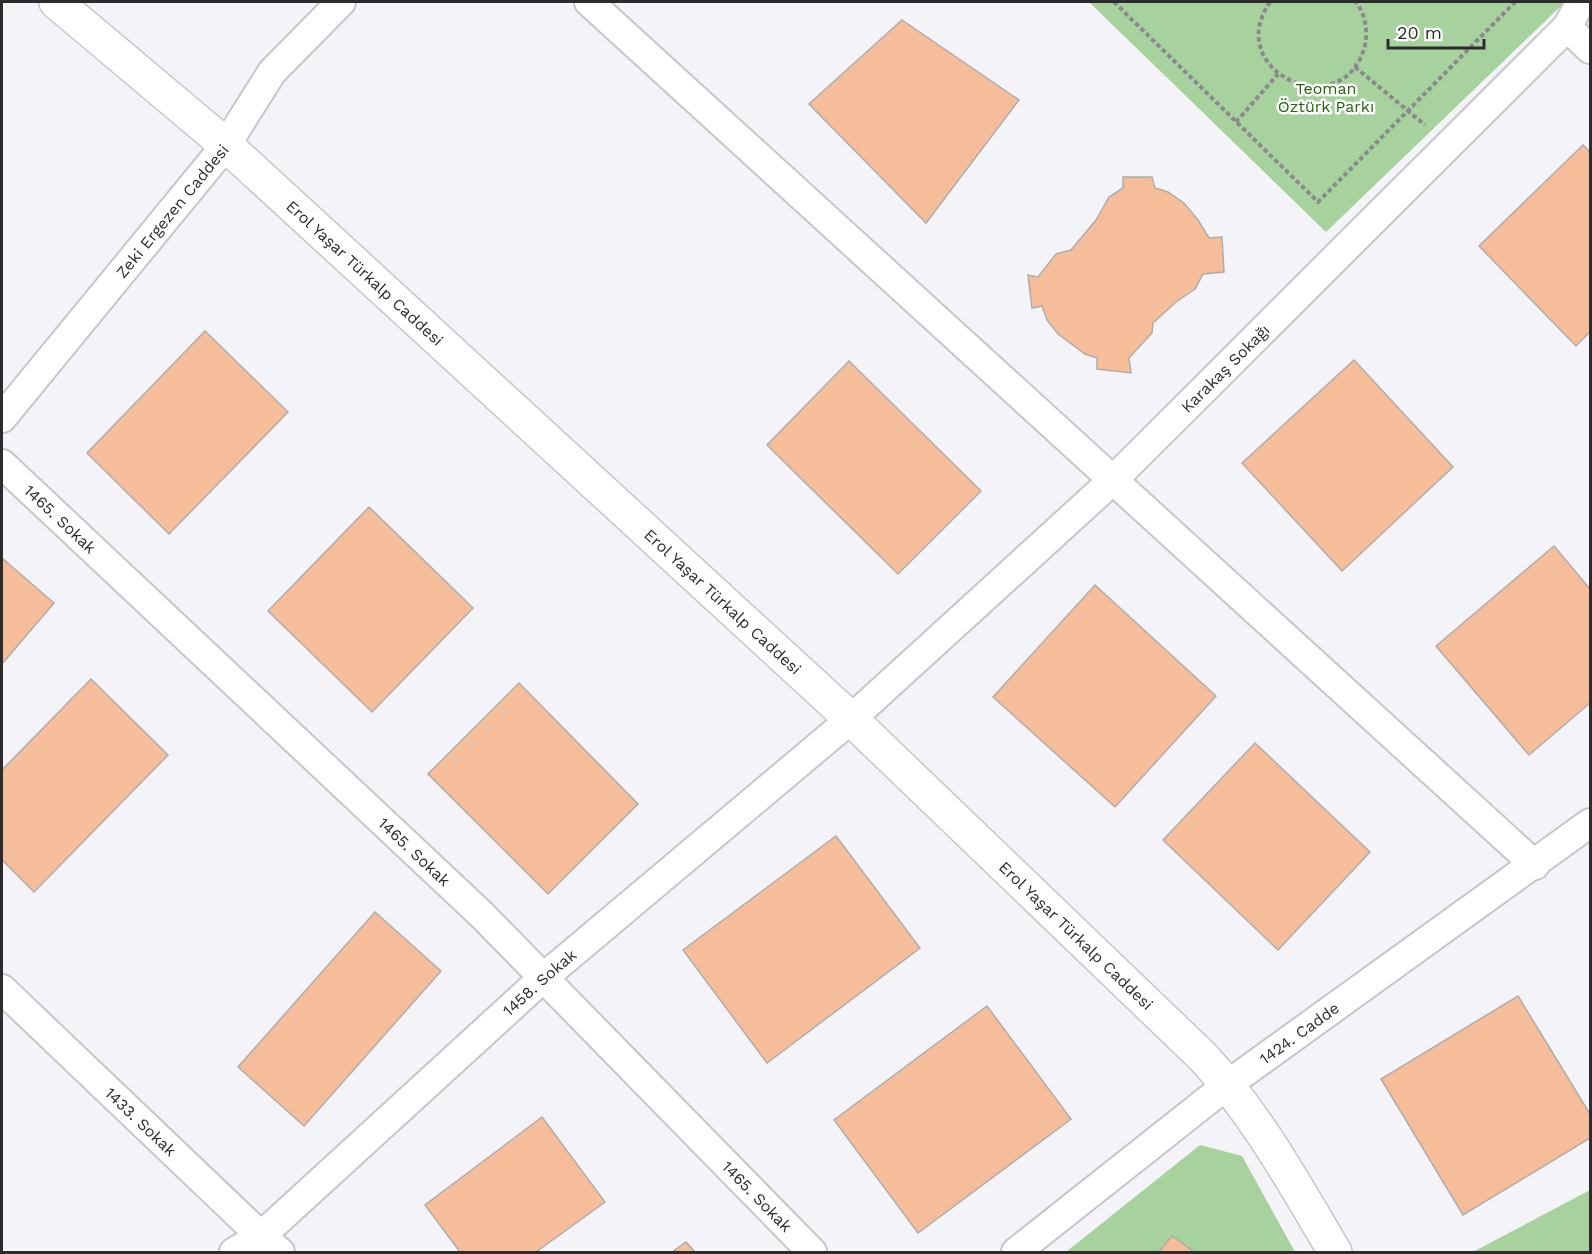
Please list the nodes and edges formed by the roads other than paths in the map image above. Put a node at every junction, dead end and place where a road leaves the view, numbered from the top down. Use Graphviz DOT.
graph roads {
  1 [pos="56,2"];
  2 [pos="341,2"];
  3 [pos="589,2"];
  4 [pos="1581,2"];
  5 [pos="1568,27"];
  6 [pos="1590,49"];
  7 [pos="226,145"];
  8 [pos="2,418"];
  9 [pos="2,464"];
  10 [pos="1113,480"];
  11 [pos="851,719"];
  12 [pos="1590,823"];
  13 [pos="1535,865"];
  14 [pos="543,978"];
  15 [pos="2,989"];
  16 [pos="1227,1085"];
  17 [pos="271,1244"];
  18 [pos="234,1252"];
  19 [pos="812,1252"];
  20 [pos="1016,1252"];
  21 [pos="1335,1252"];
  1 -- 7 [label="street, Erol Yaşar Türkalp Caddesi"];
  2 -- 7 [label="street, Zeki Ergezen Caddesi"];
  3 -- 10 [label="street"];
  4 -- 5 [label="street, Karakaş Sokağı"];
  5 -- 6 [label="street"];
  5 -- 10 [label="street, Karakaş Sokağı"];
  7 -- 8 [label="street, Zeki Ergezen Caddesi"];
  7 -- 11 [label="street, Erol Yaşar Türkalp Caddesi"];
  9 -- 14 [label="street, 1465. Sokak"];
  10 -- 11 [label="street, Karakaş Sokağı"];
  10 -- 13 [label="street"];
  11 -- 14 [label="street, 1458. Sokak"];
  11 -- 16 [label="street, Erol Yaşar Türkalp Caddesi"];
  12 -- 13 [label="street, 1424. Cadde"];
  13 -- 16 [label="street, 1424. Cadde"];
  14 -- 17 [label="street, 1458. Sokak"];
  14 -- 19 [label="street, 1465. Sokak"];
  15 -- 17 [label="street, 1433. Sokak"];
  16 -- 20 [label="street, 1424. Cadde"];
  16 -- 21 [label="street, Erol Yaşar Türkalp Caddesi"];
  17 -- 18 [label="street, 1458. Sokak"];
}
